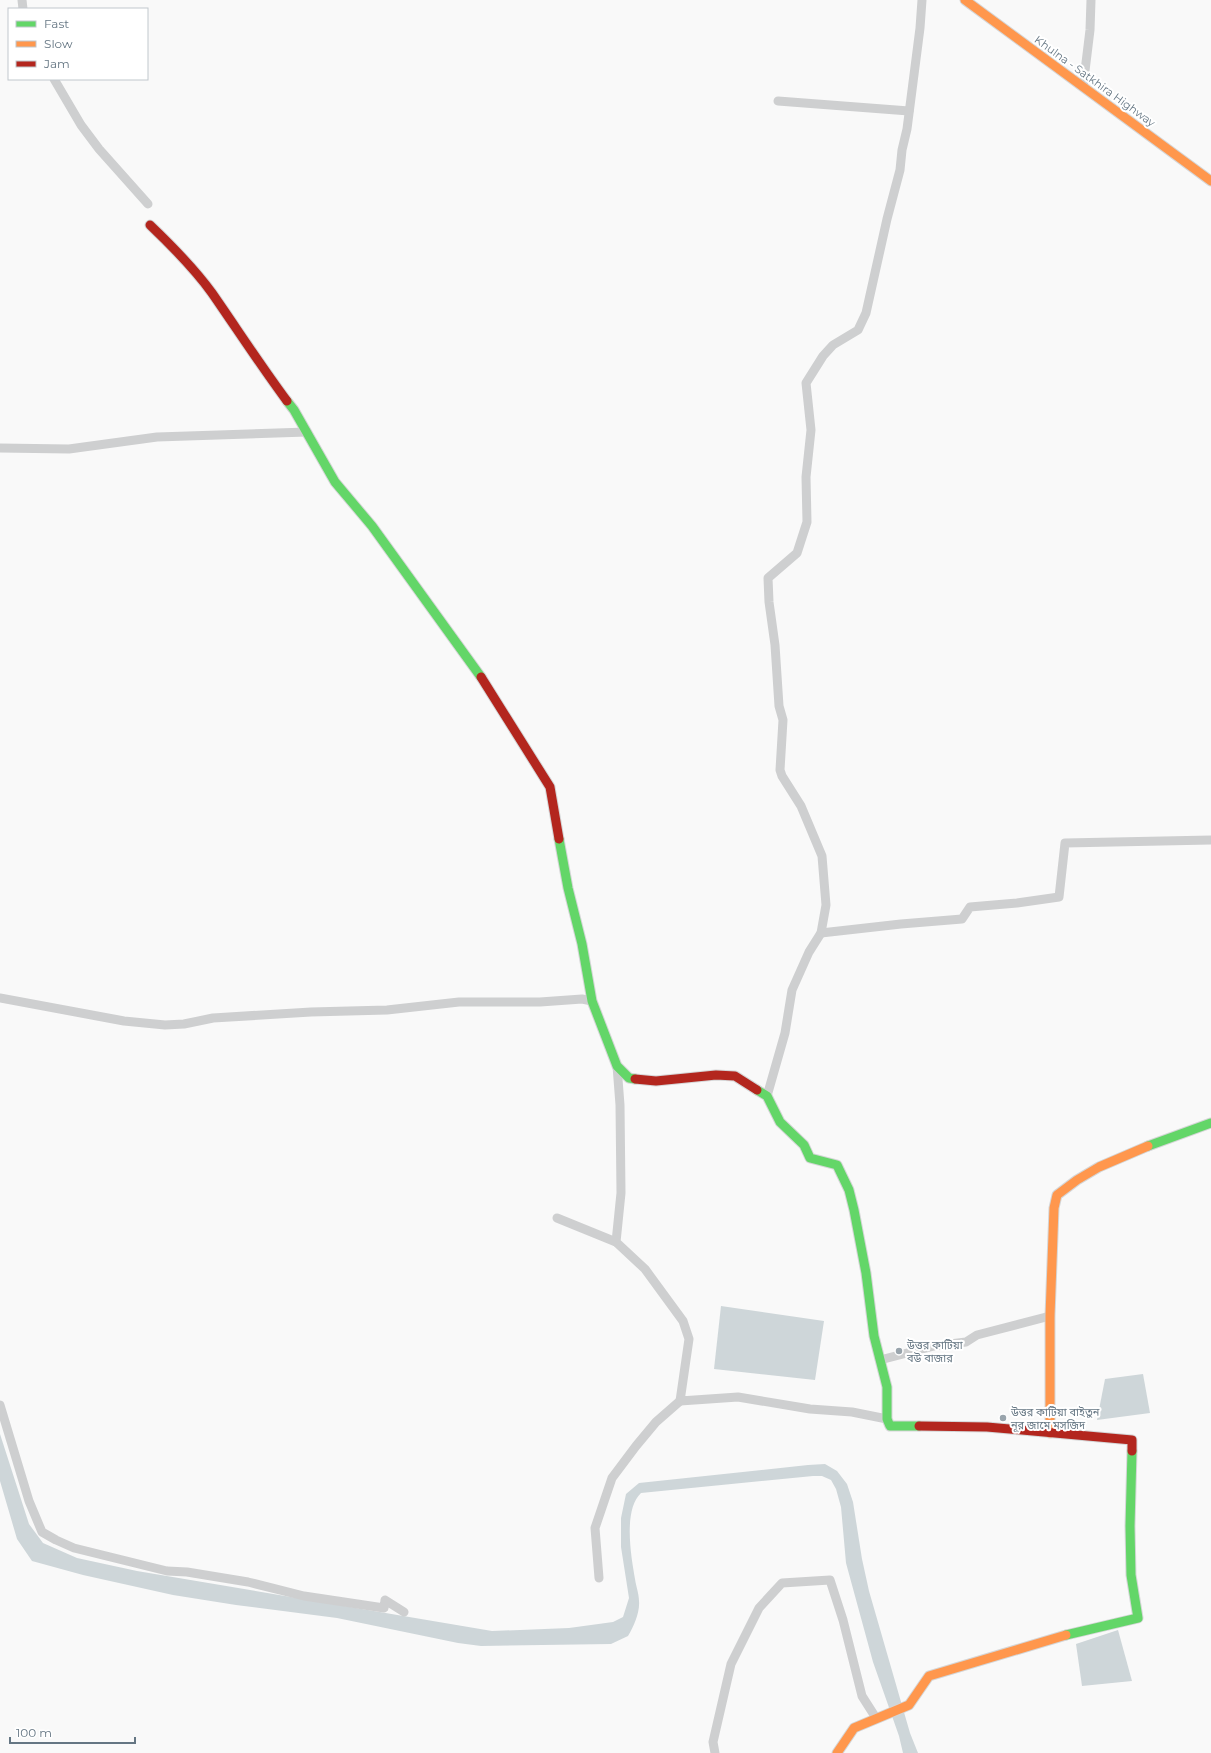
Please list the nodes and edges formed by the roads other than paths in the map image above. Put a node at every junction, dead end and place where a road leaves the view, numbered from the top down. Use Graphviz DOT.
graph roads {
  1 [pos="922,0"];
  2 [pos="965,0"];
  3 [pos="1091,0"];
  4 [pos="55,80"];
  5 [pos="1083,87"];
  6 [pos="778,101"];
  7 [pos="909,111"];
  8 [pos="1211,181"];
  9 [pos="148,204"];
  10 [pos="150,225"];
  11 [pos="307,432"];
  12 [pos="0,448"];
  13 [pos="1211,840"];
  14 [pos="821,933"];
  15 [pos="0,998"];
  16 [pos="592,1001"];
  17 [pos="617,1066"];
  18 [pos="767,1096"];
  19 [pos="1211,1123"];
  20 [pos="557,1218"];
  21 [pos="616,1242"];
  22 [pos="1050,1316"];
  23 [pos="880,1360"];
  24 [pos="680,1401"];
  25 [pos="0,1405"];
  26 [pos="887,1419"];
  27 [pos="1050,1433"];
  28 [pos="599,1578"];
  29 [pos="404,1612"];
  30 [pos="876,1718"];
  31 [pos="715,1753"];
  32 [pos="837,1753"];
  1 -- 7 [label="street"];
  2 -- 5 [label="main road, Khulna - Satkhira Highway"];
  3 -- 5 [label="street"];
  4 -- 9 [label="street"];
  5 -- 8 [label="main road, Khulna - Satkhira Highway"];
  6 -- 7 [label="street"];
  7 -- 14 [label="street"];
  10 -- 11 [label="main road"];
  11 -- 12 [label="street"];
  11 -- 16 [label="main road"];
  13 -- 14 [label="street"];
  14 -- 18 [label="street"];
  15 -- 16 [label="street"];
  16 -- 17 [label="main road"];
  17 -- 18 [label="main road"];
  17 -- 21 [label="street"];
  18 -- 23 [label="main road"];
  19 -- 22 [label="main road"];
  20 -- 21 [label="street"];
  21 -- 24 [label="street"];
  22 -- 23 [label="street"];
  22 -- 27 [label="main road"];
  23 -- 26 [label="main road"];
  24 -- 26 [label="street"];
  24 -- 28 [label="street"];
  25 -- 29 [label="street"];
  26 -- 27 [label="main road"];
  27 -- 30 [label="main road"];
  30 -- 31 [label="street"];
  30 -- 32 [label="main road"];
}
